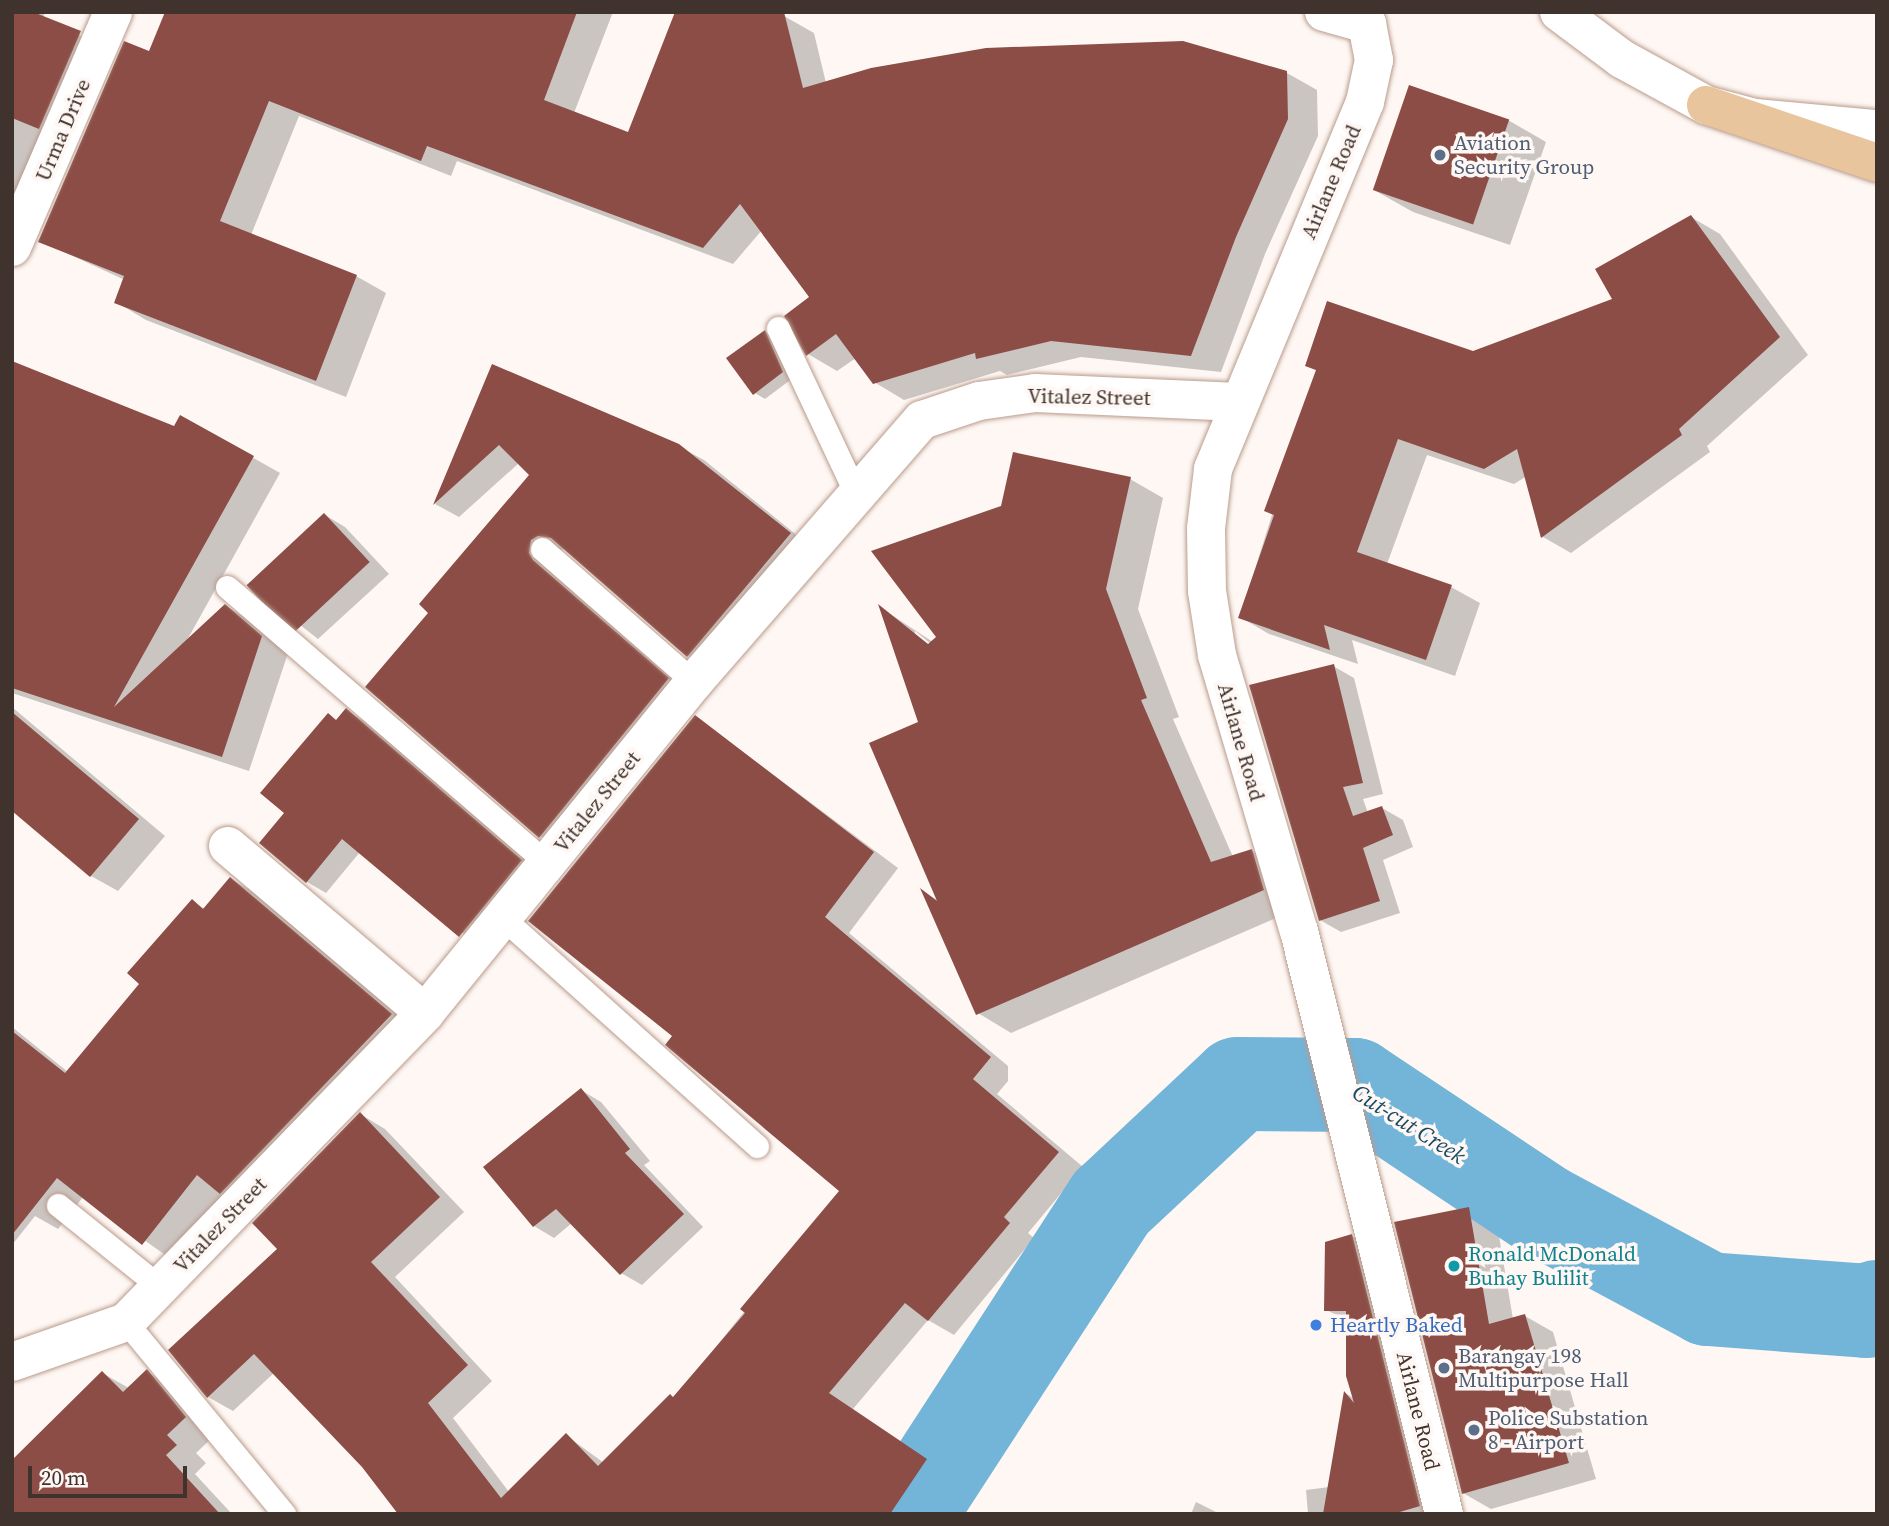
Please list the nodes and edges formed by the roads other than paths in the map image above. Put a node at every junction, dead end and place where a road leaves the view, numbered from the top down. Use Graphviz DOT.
graph roads {
  1 [pos="113,12"];
  2 [pos="1324,12"];
  3 [pos="1573,18"];
  4 [pos="1706,105"];
  5 [pos="1877,130"];
  6 [pos="1877,163"];
  7 [pos="12,247"];
  8 [pos="778,328"];
  9 [pos="1239,402"];
  10 [pos="856,494"];
  11 [pos="542,549"];
  12 [pos="228,587"];
  13 [pos="694,682"];
  14 [pos="228,846"];
  15 [pos="547,863"];
  16 [pos="503,919"];
  17 [pos="425,1013"];
  18 [pos="757,1146"];
  19 [pos="58,1205"];
  20 [pos="160,1287"];
  21 [pos="126,1322"];
  22 [pos="12,1362"];
  23 [pos="284,1514"];
  24 [pos="1444,1514"];
  1 -- 7 [label="street, Urma Drive"];
  2 -- 9 [label="street, Airlane Road"];
  3 -- 4 [label="street"];
  4 -- 5 [label="street"];
  4 -- 6 [label="main road"];
  8 -- 10 [label="lane"];
  9 -- 10 [label="street, Vitalez Street"];
  9 -- 24 [label="street, Airlane Road"];
  10 -- 13 [label="street, Vitalez Street"];
  11 -- 13 [label="lane"];
  12 -- 15 [label="lane"];
  13 -- 15 [label="street, Vitalez Street"];
  14 -- 17 [label="street"];
  15 -- 16 [label="street, Vitalez Street"];
  16 -- 17 [label="street, Vitalez Street"];
  16 -- 18 [label="lane"];
  17 -- 20 [label="street, Vitalez Street"];
  19 -- 20 [label="lane"];
  20 -- 21 [label="street, Vitalez Street"];
  21 -- 22 [label="street, Vitalez Street"];
  21 -- 23 [label="lane"];
}
